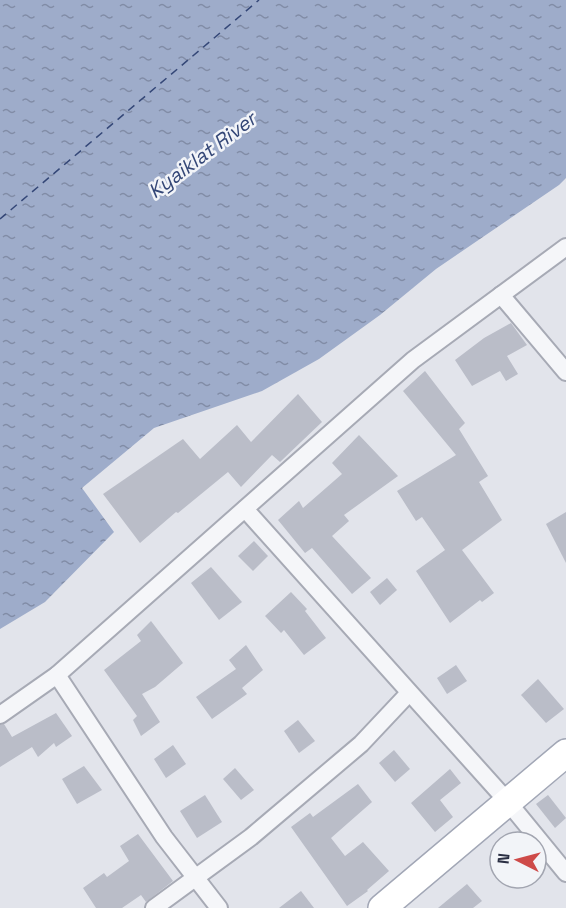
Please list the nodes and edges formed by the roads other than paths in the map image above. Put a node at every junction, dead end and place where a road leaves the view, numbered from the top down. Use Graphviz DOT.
graph roads {
  1 [pos="566,247"];
  2 [pos="501,295"];
  3 [pos="566,372"];
  4 [pos="245,509"];
  5 [pos="57,675"];
  6 [pos="409,693"];
  7 [pos="0,715"];
  8 [pos="566,753"];
  9 [pos="508,802"];
  10 [pos="566,873"];
  11 [pos="195,878"];
  12 [pos="154,908"];
  13 [pos="219,908"];
  14 [pos="382,908"];
  1 -- 2 [label="street"];
  2 -- 3 [label="street"];
  2 -- 4 [label="street"];
  4 -- 5 [label="street"];
  4 -- 6 [label="street"];
  5 -- 7 [label="street"];
  5 -- 11 [label="street"];
  6 -- 9 [label="street"];
  6 -- 11 [label="street"];
  8 -- 9 [label="main road"];
  9 -- 10 [label="street"];
  9 -- 14 [label="main road"];
  11 -- 12 [label="street"];
  11 -- 13 [label="street"];
}
